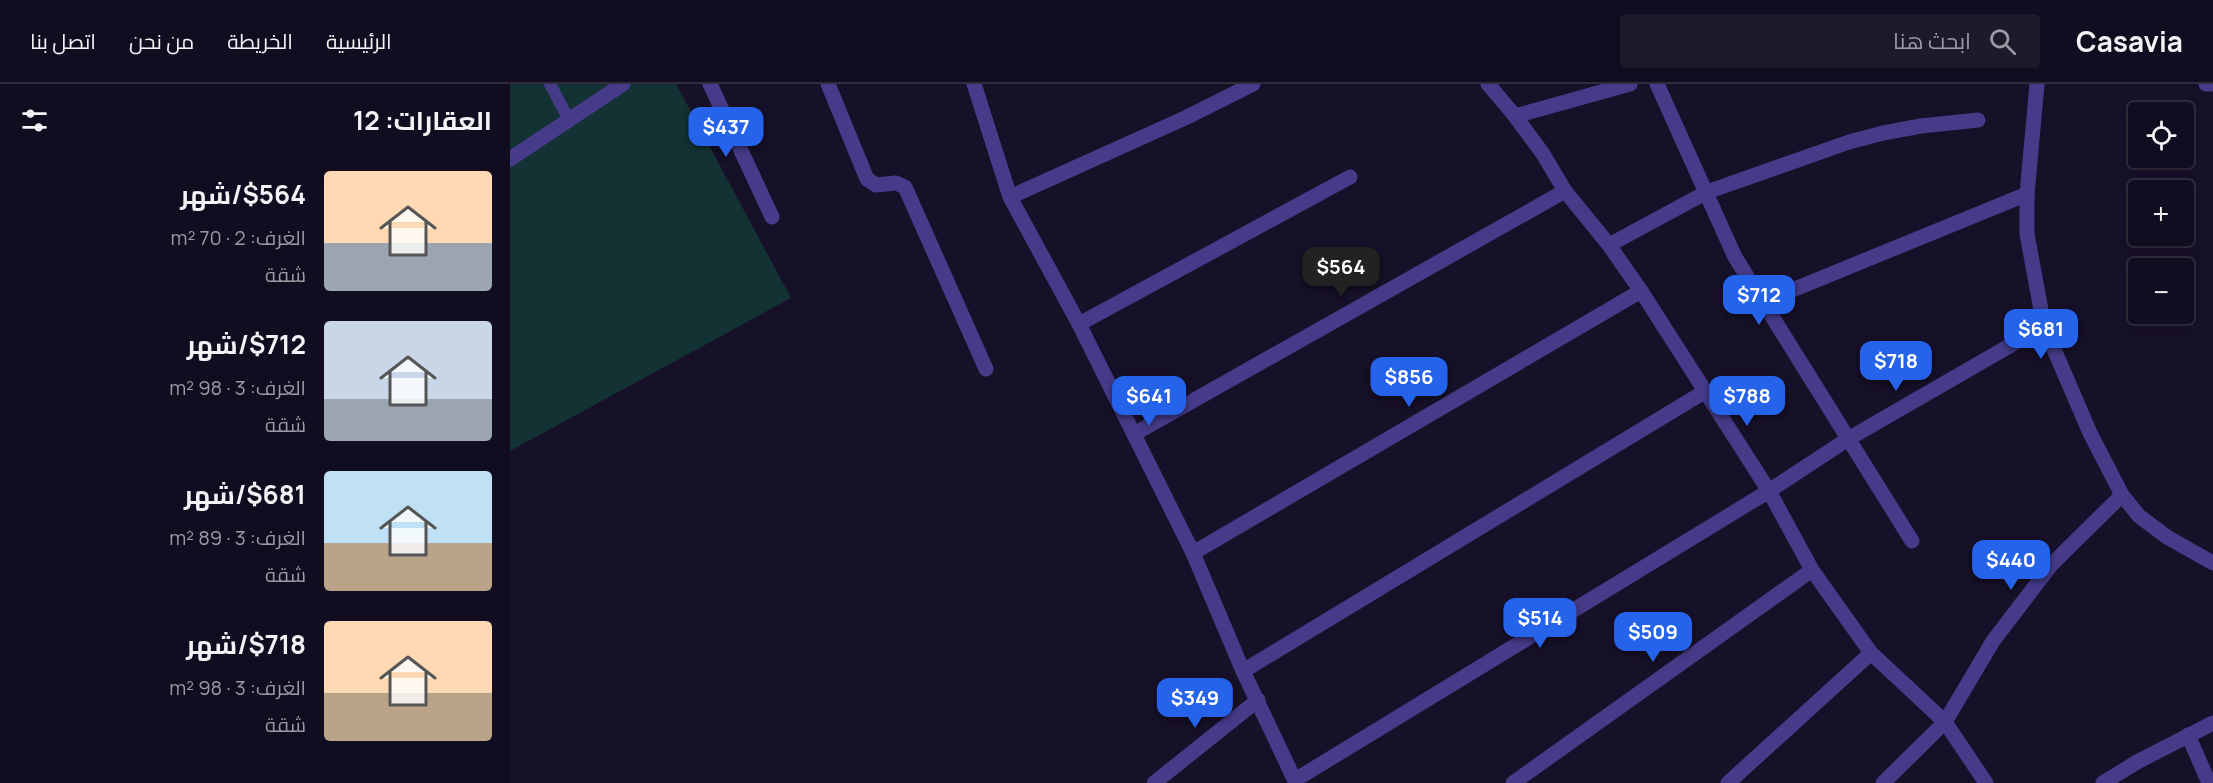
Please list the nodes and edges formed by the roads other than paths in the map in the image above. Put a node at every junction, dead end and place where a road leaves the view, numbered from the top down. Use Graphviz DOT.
graph roads {
  1 [pos="550,84"];
  2 [pos="623,84"];
  3 [pos="710,84"];
  4 [pos="828,84"];
  5 [pos="974,84"];
  6 [pos="1253,84"];
  7 [pos="1488,84"];
  8 [pos="1630,84"];
  9 [pos="1657,84"];
  10 [pos="2037,84"];
  11 [pos="2206,84"];
  12 [pos="2213,84"];
  13 [pos="1515,116"];
  14 [pos="569,120"];
  15 [pos="1978,120"];
  16 [pos="510,159"];
  17 [pos="1350,177"];
  18 [pos="1565,191"];
  19 [pos="1707,192"];
  20 [pos="2027,194"];
  21 [pos="1010,197"];
  22 [pos="772,217"];
  23 [pos="1609,245"];
  24 [pos="1641,291"];
  25 [pos="1763,302"];
  26 [pos="1079,324"];
  27 [pos="2044,326"];
  28 [pos="986,369"];
  29 [pos="1704,392"];
  30 [pos="1134,434"];
  31 [pos="1848,439"];
  32 [pos="1769,491"];
  33 [pos="2122,495"];
  34 [pos="1912,541"];
  35 [pos="1193,553"];
  36 [pos="2213,563"];
  37 [pos="1812,570"];
  38 [pos="1871,653"];
  39 [pos="1243,670"];
  40 [pos="1258,700"];
  41 [pos="1945,722"];
  42 [pos="2213,723"];
  43 [pos="2188,735"];
  44 [pos="1295,781"];
  45 [pos="1154,783"];
  46 [pos="1513,783"];
  47 [pos="1728,783"];
  48 [pos="1883,783"];
  49 [pos="1986,783"];
  50 [pos="2103,783"];
  51 [pos="2209,783"];
  1 -- 14 [label="lane"];
  2 -- 14 [label="street"];
  3 -- 22 [label="street"];
  4 -- 28 [label="street"];
  5 -- 21 [label="street"];
  6 -- 21 [label="street"];
  7 -- 13 [label="street"];
  8 -- 13 [label="street"];
  9 -- 19 [label="street"];
  10 -- 20 [label="street"];
  11 -- 12 [label="street"];
  13 -- 18 [label="street"];
  14 -- 16 [label="street"];
  15 -- 19 [label="street"];
  17 -- 26 [label="street"];
  18 -- 23 [label="street"];
  18 -- 30 [label="street"];
  19 -- 23 [label="street"];
  19 -- 25 [label="street"];
  20 -- 25 [label="street"];
  20 -- 27 [label="street"];
  21 -- 26 [label="street"];
  23 -- 24 [label="street"];
  24 -- 29 [label="street"];
  24 -- 35 [label="street"];
  25 -- 31 [label="street"];
  26 -- 30 [label="street"];
  27 -- 31 [label="street"];
  27 -- 33 [label="street"];
  29 -- 32 [label="street"];
  29 -- 39 [label="street"];
  30 -- 35 [label="street"];
  31 -- 32 [label="street"];
  31 -- 34 [label="street"];
  32 -- 37 [label="street"];
  32 -- 44 [label="street"];
  33 -- 36 [label="street"];
  33 -- 41 [label="street"];
  35 -- 39 [label="street"];
  37 -- 38 [label="street"];
  37 -- 46 [label="street"];
  38 -- 41 [label="street"];
  38 -- 47 [label="street"];
  39 -- 40 [label="street"];
  40 -- 44 [label="street"];
  40 -- 45 [label="street"];
  41 -- 48 [label="street"];
  41 -- 49 [label="street"];
  42 -- 43 [label="street"];
  43 -- 50 [label="street"];
  43 -- 51 [label="street"];
}
